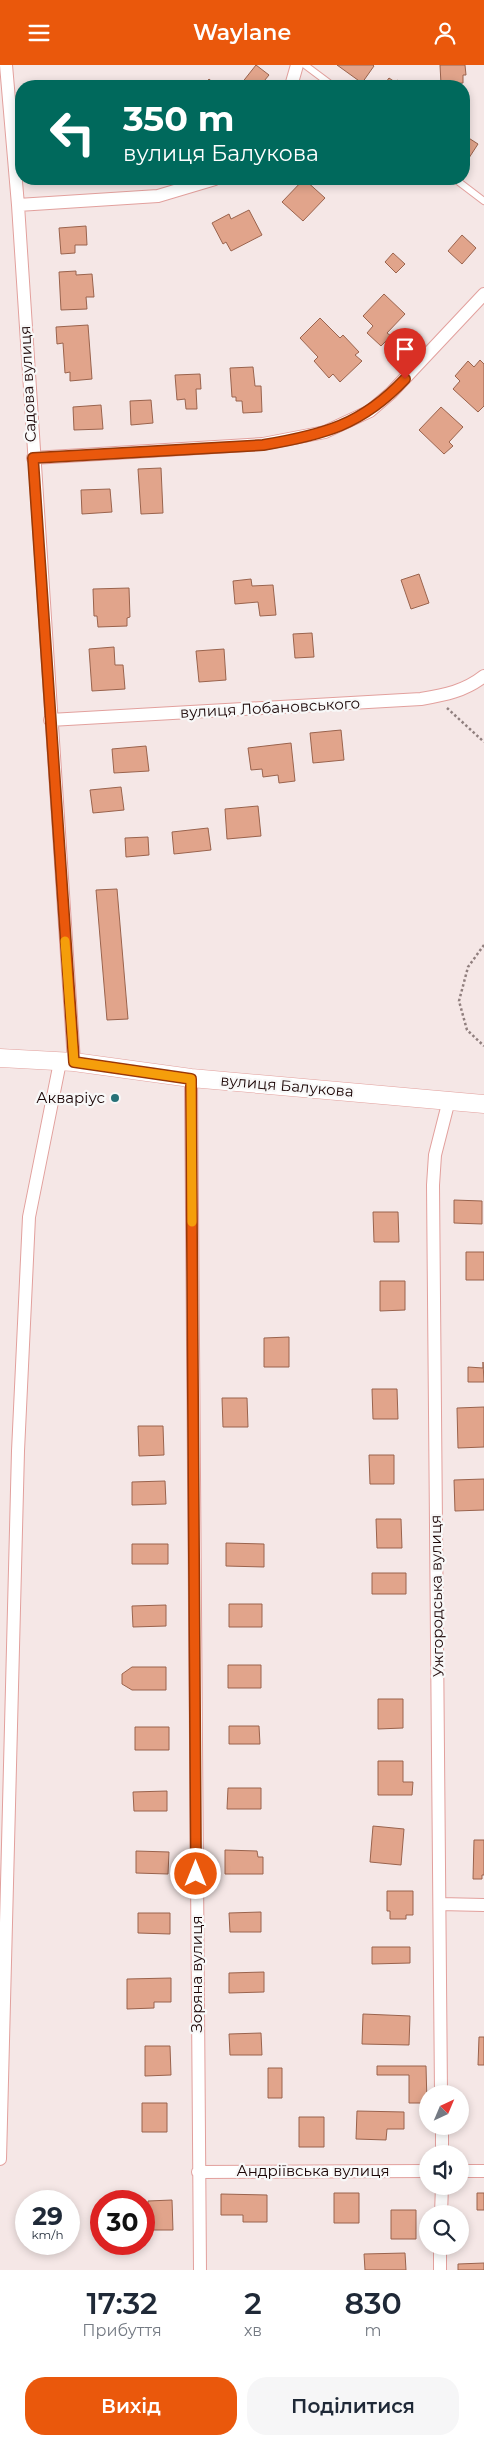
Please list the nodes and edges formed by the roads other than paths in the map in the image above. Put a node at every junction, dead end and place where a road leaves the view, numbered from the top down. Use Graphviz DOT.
graph roads {
  1 [pos="6,65"];
  2 [pos="297,65"];
  3 [pos="305,65"];
  4 [pos="293,80"];
  5 [pos="325,80"];
  6 [pos="15,170"];
  7 [pos="16,185"];
  8 [pos="195,185"];
  9 [pos="463,185"];
  10 [pos="484,201"];
  11 [pos="18,205"];
  12 [pos="484,294"];
  13 [pos="33,458"];
  14 [pos="484,676"];
  15 [pos="50,720"];
  16 [pos="0,1058"];
  17 [pos="67,1062"];
  18 [pos="191,1079"];
  19 [pos="449,1099"];
  20 [pos="484,1102"];
  21 [pos="440,1904"];
  22 [pos="484,1905"];
  23 [pos="442,2085"];
  24 [pos="0,2159"];
  25 [pos="419,2171"];
  26 [pos="469,2171"];
  27 [pos="484,2171"];
  28 [pos="198,2172"];
  29 [pos="440,2255"];
  30 [pos="200,2270"];
  31 [pos="440,2270"];
  1 -- 6 [label="street, Садова вулиця"];
  2 -- 4 [label="street"];
  3 -- 5 [label="lane"];
  7 -- 11 [label="street, Садова вулиця"];
  8 -- 11 [label="street"];
  9 -- 10 [label="lane"];
  11 -- 13 [label="street, Садова вулиця"];
  12 -- 13 [label="street"];
  13 -- 15 [label="street, Садова вулиця"];
  14 -- 15 [label="street, вулиця Лобановського"];
  15 -- 17 [label="street, Садова вулиця"];
  16 -- 17 [label="main road, вулиця Балукова"];
  17 -- 18 [label="main road, вулиця Балукова"];
  17 -- 24 [label="street, Садова вулиця"];
  18 -- 19 [label="main road, вулиця Балукова"];
  18 -- 28 [label="street, Зоряна вулиця"];
  19 -- 20 [label="main road, вулиця Балукова"];
  19 -- 21 [label="street, Ужгородська вулиця"];
  21 -- 22 [label="street"];
  21 -- 23 [label="street, Ужгородська вулиця"];
  25 -- 28 [label="street, Андріївська вулиця"];
  26 -- 27 [label="street"];
  28 -- 30 [label="street, Зоряна вулиця"];
  29 -- 31 [label="street"];
}
